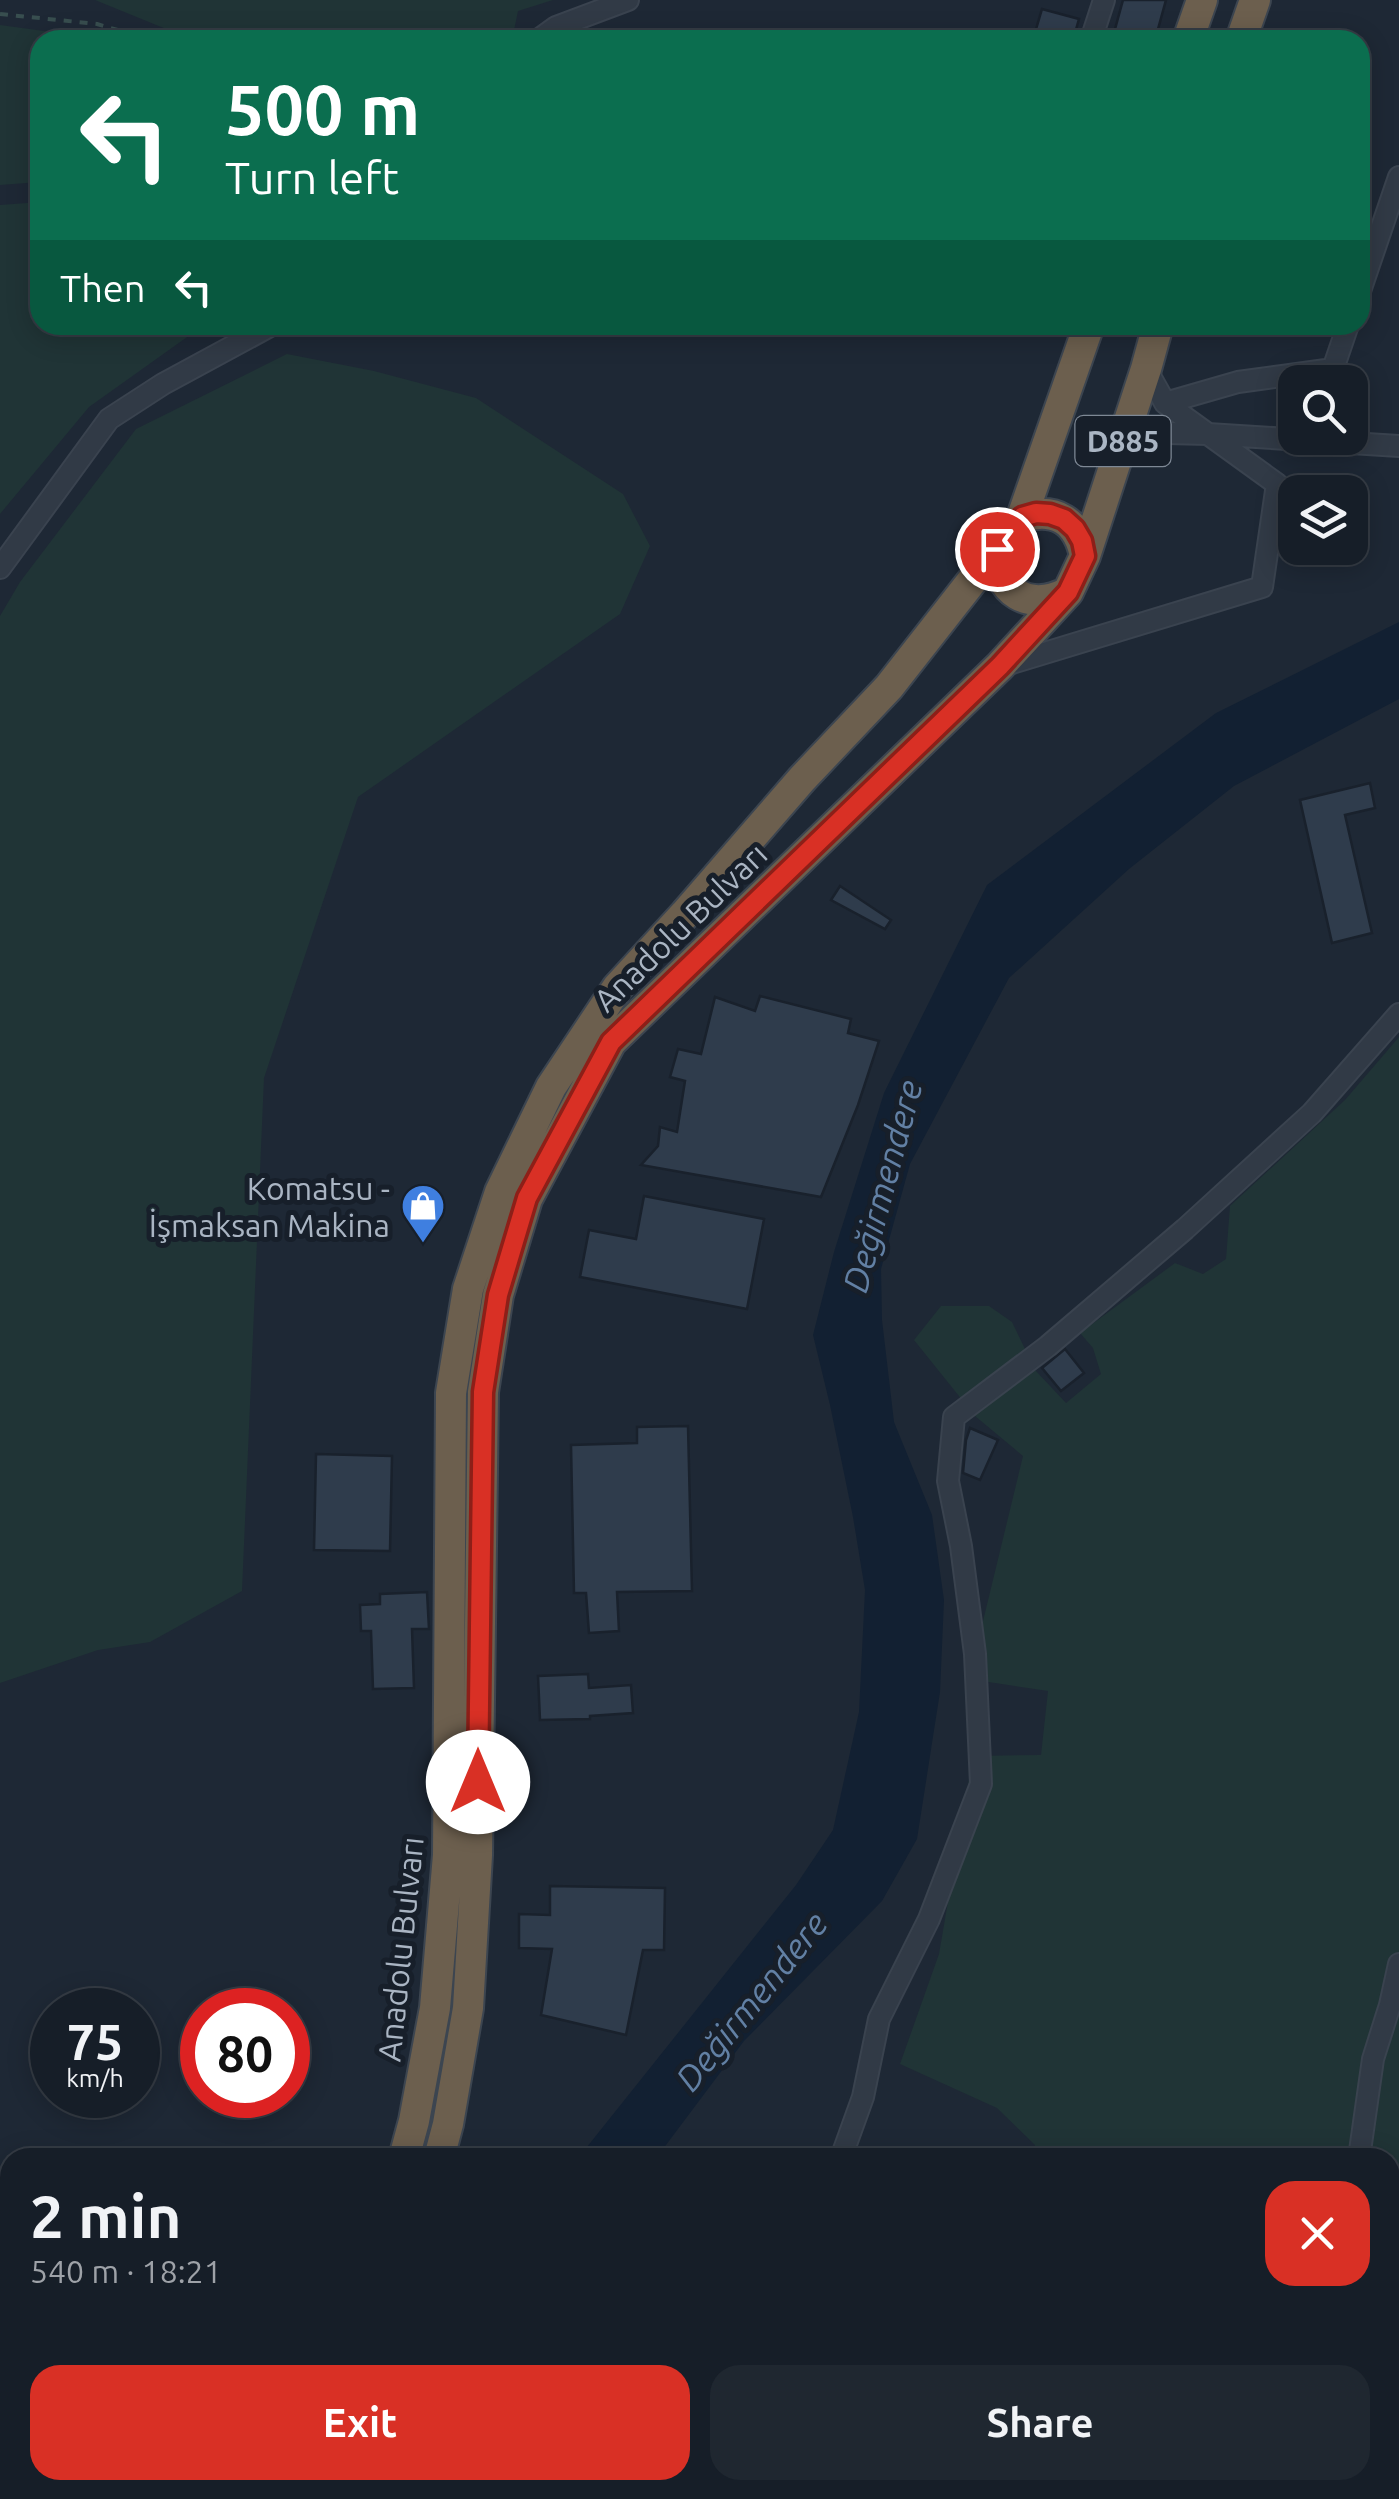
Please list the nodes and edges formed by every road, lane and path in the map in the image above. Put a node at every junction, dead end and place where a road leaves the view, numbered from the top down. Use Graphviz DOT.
graph roads {
  1 [pos="628,0"];
  2 [pos="1104,0"];
  3 [pos="1202,0"];
  4 [pos="1255,0"];
  5 [pos="0,14"];
  6 [pos="117,30"];
  7 [pos="553,30"];
  8 [pos="1094,30"];
  9 [pos="1192,30"];
  10 [pos="1244,30"];
  11 [pos="1399,178"];
  12 [pos="1370,262"];
  13 [pos="254,335"];
  14 [pos="1086,335"];
  15 [pos="1155,335"];
  16 [pos="1345,335"];
  17 [pos="1146,369"];
  18 [pos="1165,403"];
  19 [pos="1126,432"];
  20 [pos="1208,434"];
  21 [pos="1399,446"];
  22 [pos="1022,517"];
  23 [pos="997,549"];
  24 [pos="1085,556"];
  25 [pos="0,568"];
  26 [pos="1068,592"];
  27 [pos="1000,666"];
  28 [pos="1399,1014"];
  29 [pos="1399,1964"];
  30 [pos="407,2148"];
  31 [pos="442,2148"];
  32 [pos="845,2148"];
  33 [pos="1360,2148"];
  1 -- 7 [label="street"];
  2 -- 8 [label="street"];
  3 -- 9 [label="highway"];
  4 -- 10 [label="highway"];
  5 -- 6 [label="path"];
  11 -- 12 [label="street"];
  13 -- 25 [label="street"];
  14 -- 22 [label="highway, Anadolu Bulvarı / D885"];
  15 -- 17 [label="highway, Anadolu Bulvarı / D885"];
  16 -- 18 [label="street"];
  17 -- 18 [label="street"];
  17 -- 19 [label="highway, Anadolu Bulvarı / D885"];
  18 -- 20 [label="street"];
  19 -- 20 [label="street"];
  19 -- 24 [label="highway, Anadolu Bulvarı / D885"];
  20 -- 21 [label="street"];
  20 -- 27 [label="street"];
  22 -- 23 [label="highway, Anadolu Bulvarı"];
  22 -- 24 [label="highway"];
  23 -- 26 [label="highway"];
  23 -- 30 [label="highway, Anadolu Bulvarı"];
  24 -- 26 [label="highway, Anadolu Bulvarı"];
  26 -- 27 [label="highway, Anadolu Bulvarı"];
  27 -- 31 [label="highway, Anadolu Bulvarı"];
  28 -- 32 [label="street"];
  29 -- 33 [label="street"];
}
